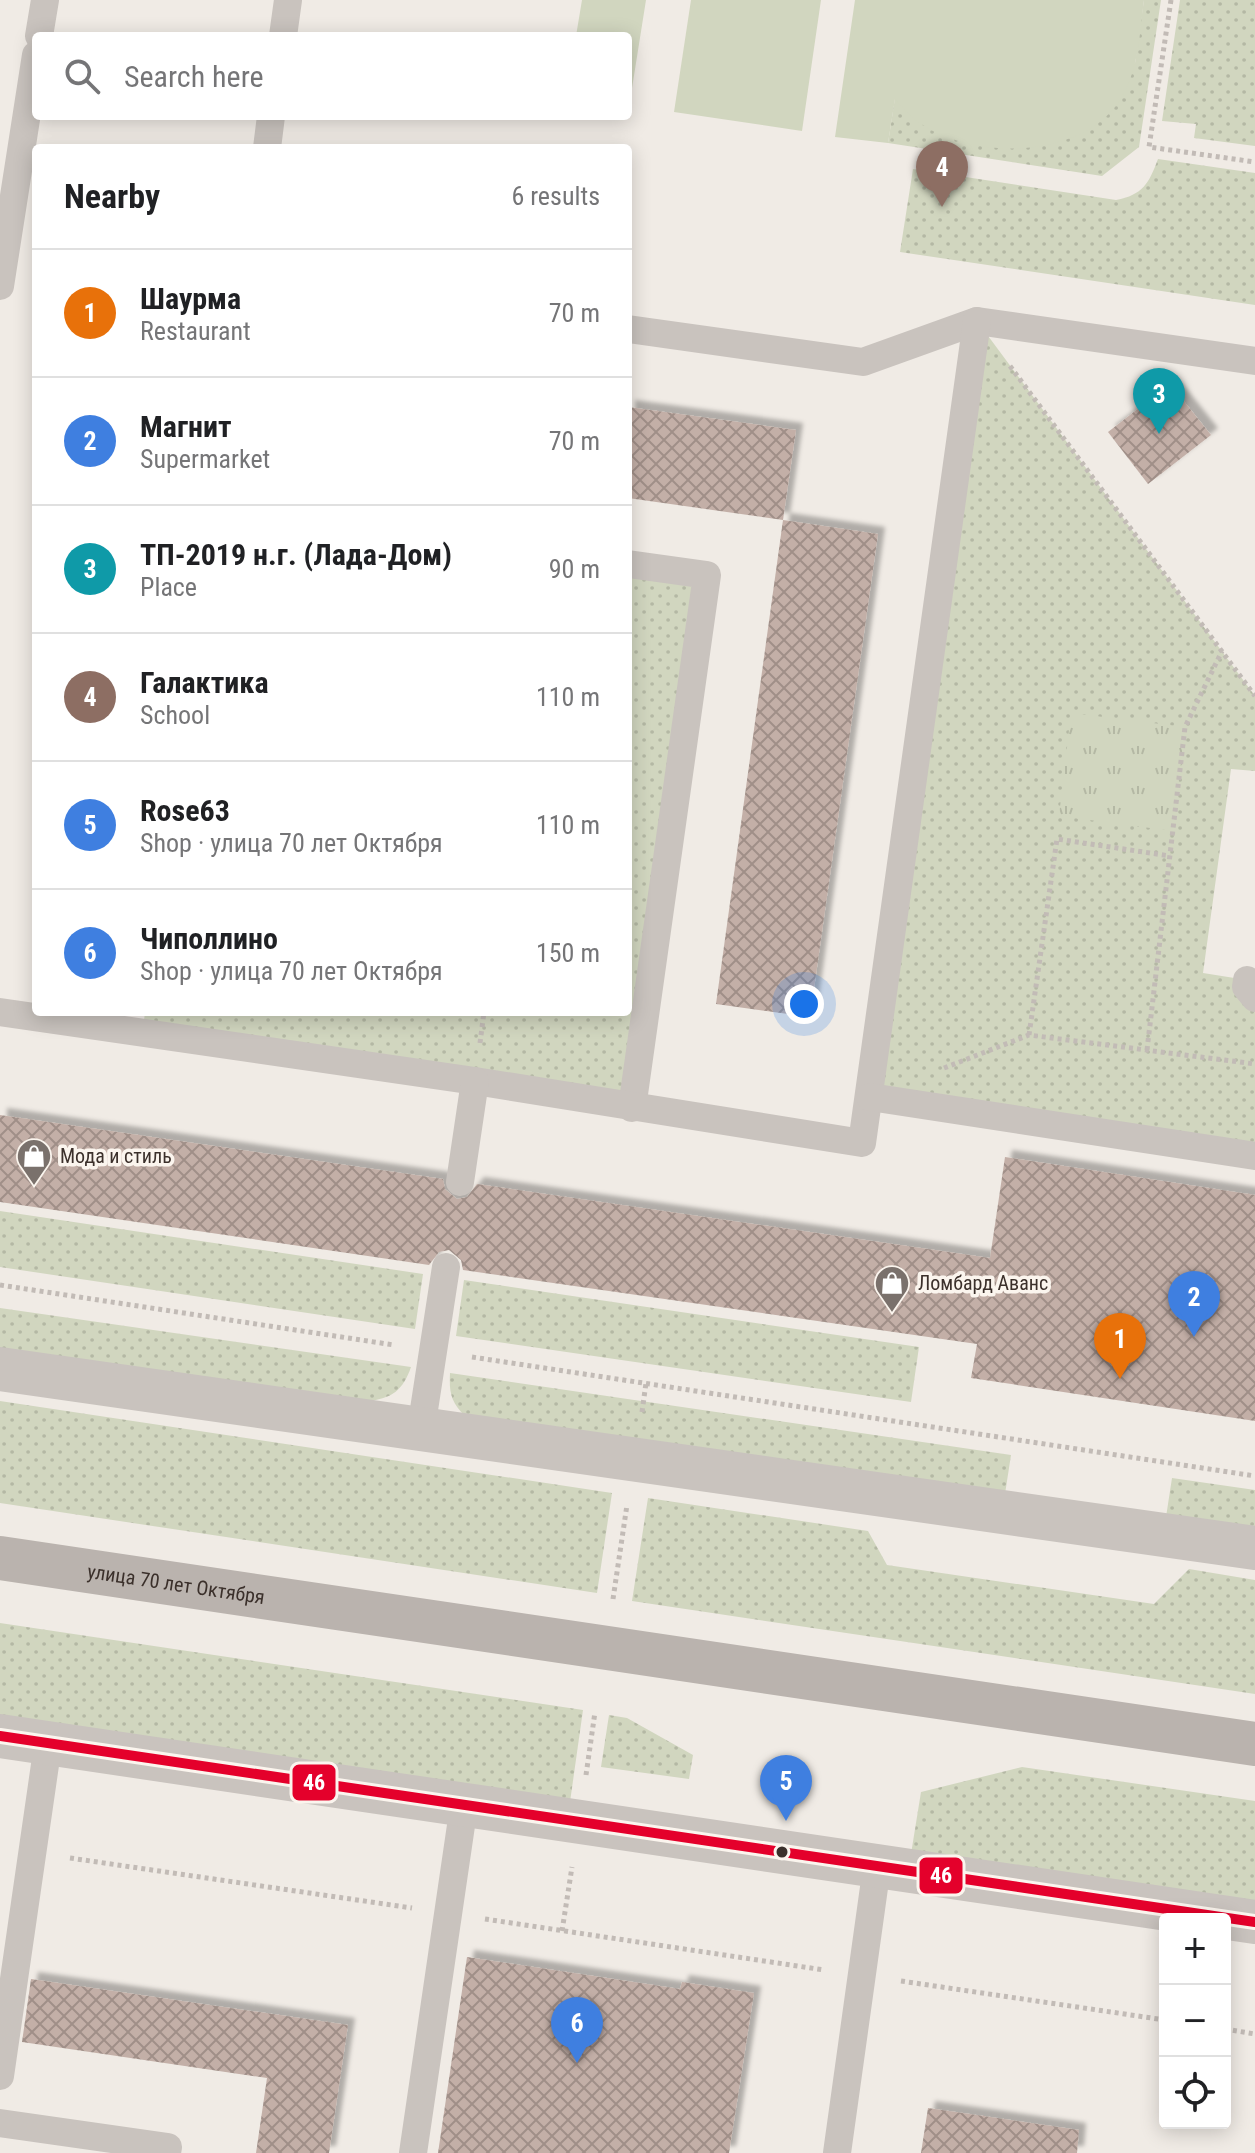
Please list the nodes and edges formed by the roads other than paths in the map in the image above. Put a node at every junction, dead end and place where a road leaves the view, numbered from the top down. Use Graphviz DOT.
graph roads {
  1 [pos="45,0"];
  2 [pos="288,0"];
  3 [pos="40,32"];
  4 [pos="284,32"];
  5 [pos="32,81"];
  6 [pos="270,120"];
  7 [pos="268,144"];
  8 [pos="0,286"];
  9 [pos="977,321"];
  10 [pos="632,330"];
  11 [pos="1255,361"];
  12 [pos="632,565"];
  13 [pos="0,1012"];
  14 [pos="32,1014"];
  15 [pos="55,1016"];
  16 [pos="138,1022"];
  17 [pos="475,1081"];
  18 [pos="870,1097"];
  19 [pos="632,1108"];
  20 [pos="1255,1156"];
  21 [pos="460,1182"];
  22 [pos="446,1267"];
  23 [pos="0,1369"];
  24 [pos="421,1429"];
  25 [pos="1255,1548"];
  26 [pos="0,1558"];
  27 [pos="0,1736"];
  28 [pos="48,1744"];
  29 [pos="1255,1744"];
  30 [pos="464,1805"];
  31 [pos="877,1866"];
  32 [pos="1255,1922"];
  33 [pos="0,2076"];
  34 [pos="0,2123"];
  35 [pos="167,2153"];
  36 [pos="413,2153"];
  37 [pos="837,2153"];
  1 -- 3 [label="lane"];
  2 -- 4 [label="lane"];
  5 -- 8 [label="lane"];
  6 -- 7 [label="lane"];
  9 -- 10 [label="lane"];
  9 -- 11 [label="lane"];
  9 -- 18 [label="lane"];
  12 -- 19 [label="lane"];
  13 -- 14 [label="lane"];
  15 -- 16 [label="lane"];
  16 -- 17 [label="lane"];
  17 -- 19 [label="lane"];
  17 -- 21 [label="lane"];
  18 -- 19 [label="lane"];
  18 -- 20 [label="lane"];
  22 -- 24 [label="lane"];
  23 -- 24 [label="street"];
  24 -- 25 [label="street"];
  26 -- 29 [label="main road, улица 70 лет Октября"];
  27 -- 28 [label="street"];
  28 -- 30 [label="street"];
  28 -- 33 [label="lane"];
  30 -- 31 [label="street"];
  30 -- 36 [label="lane"];
  31 -- 32 [label="street"];
  31 -- 37 [label="lane"];
  34 -- 35 [label="lane"];
}
